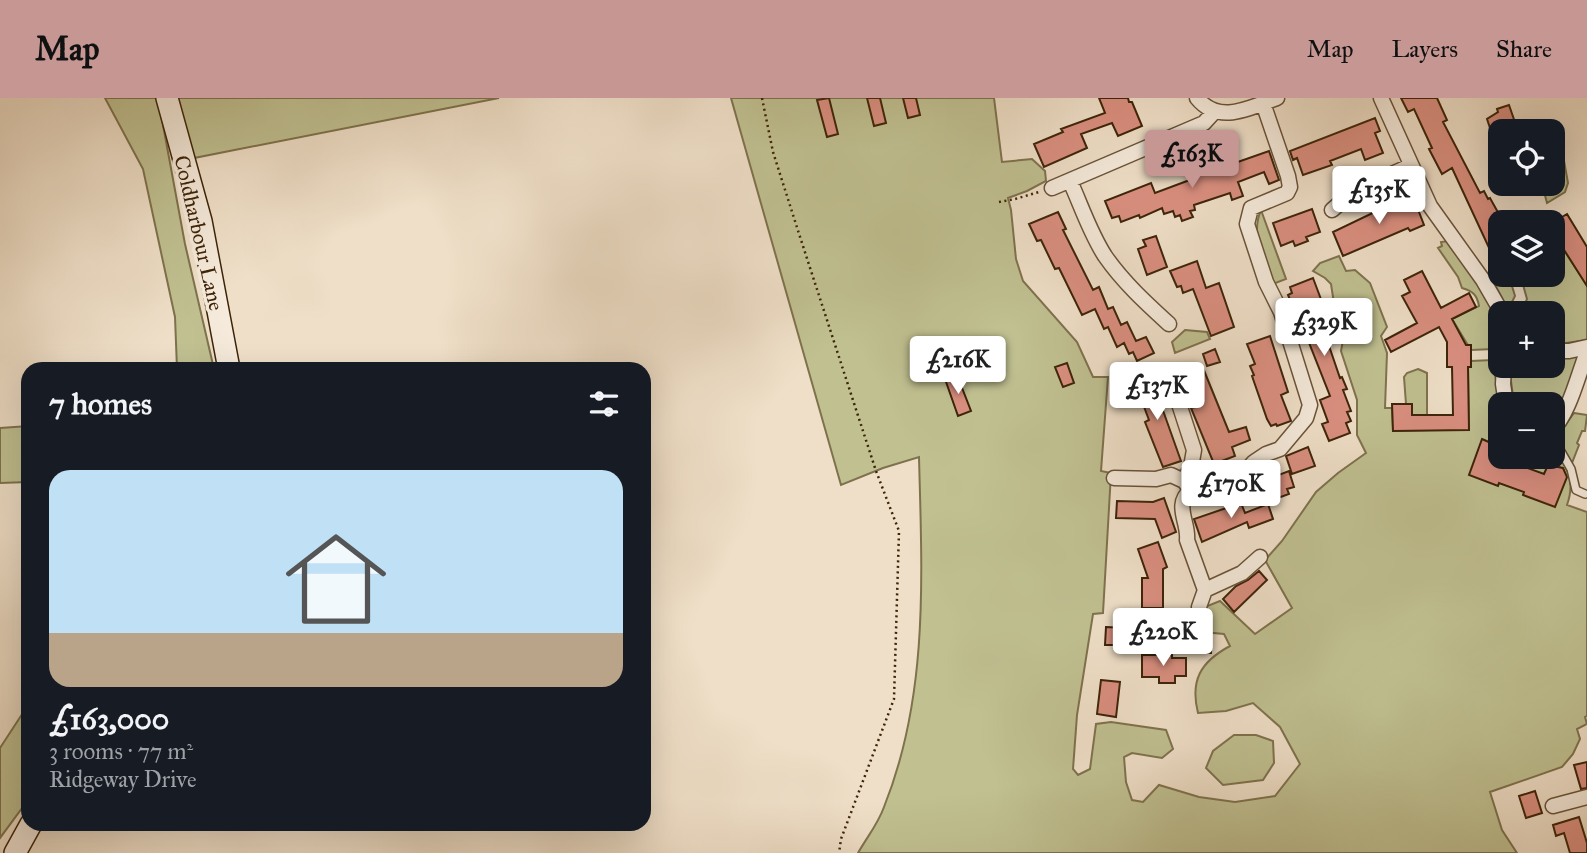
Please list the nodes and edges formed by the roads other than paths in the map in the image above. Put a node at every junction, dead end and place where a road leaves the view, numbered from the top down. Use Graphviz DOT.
graph roads {
  1 [pos="167,98"];
  2 [pos="1197,98"];
  3 [pos="1381,98"];
  4 [pos="1270,100"];
  5 [pos="1214,112"];
  6 [pos="1410,166"];
  7 [pos="1343,175"];
  8 [pos="1070,181"];
  9 [pos="1052,188"];
  10 [pos="1354,191"];
  11 [pos="1332,210"];
  12 [pos="1495,301"];
  13 [pos="1167,317"];
  14 [pos="1587,347"];
  15 [pos="1565,350"];
  16 [pos="1587,352"];
  17 [pos="228,362"];
  18 [pos="1170,376"];
  19 [pos="1565,414"];
  20 [pos="1565,459"];
  21 [pos="1114,478"];
  22 [pos="1188,486"];
  23 [pos="1585,494"];
  24 [pos="1260,556"];
  25 [pos="1205,590"];
  26 [pos="1199,607"];
  27 [pos="1587,797"];
  28 [pos="1553,806"];
  29 [pos="27,831"];
  30 [pos="15,853"];
  1 -- 17 [label="street, Coldharbour Lane"];
  2 -- 5 [label="street"];
  3 -- 6 [label="street"];
  4 -- 5 [label="street"];
  4 -- 22 [label="street"];
  5 -- 8 [label="street"];
  6 -- 10 [label="street"];
  6 -- 12 [label="street"];
  7 -- 10 [label="street"];
  8 -- 9 [label="street"];
  8 -- 13 [label="street"];
  10 -- 11 [label="street"];
  14 -- 15 [label="street"];
  16 -- 19 [label="street"];
  18 -- 22 [label="street"];
  20 -- 23 [label="lane"];
  21 -- 22 [label="street"];
  22 -- 25 [label="street"];
  24 -- 25 [label="street"];
  25 -- 26 [label="street"];
  27 -- 28 [label="street"];
  29 -- 30 [label="street"];
}
